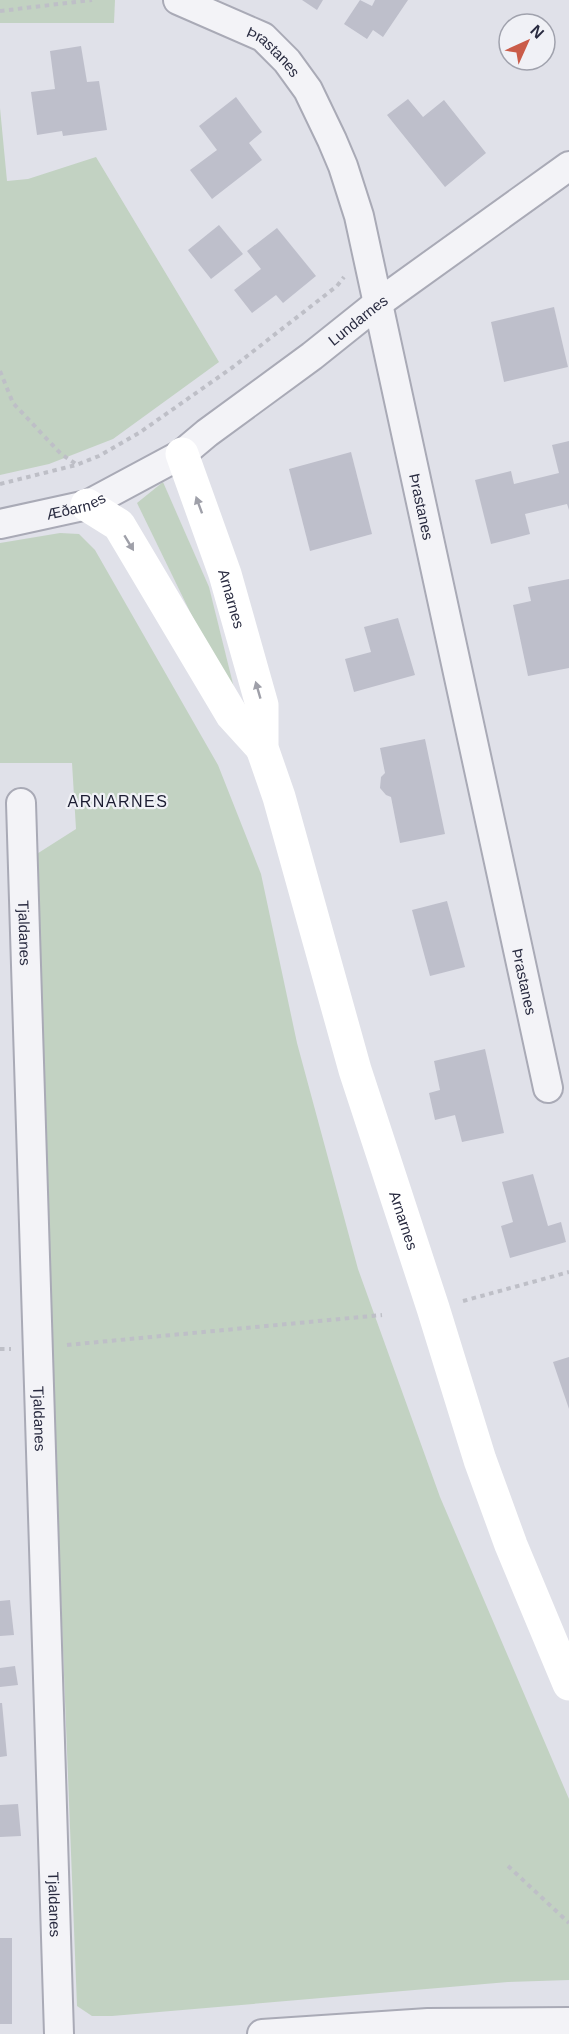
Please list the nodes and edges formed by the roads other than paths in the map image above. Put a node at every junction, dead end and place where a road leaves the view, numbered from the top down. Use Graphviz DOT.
graph roads {
  1 [pos="178,0"];
  2 [pos="569,166"];
  3 [pos="377,304"];
  4 [pos="182,454"];
  5 [pos="147,473"];
  6 [pos="87,505"];
  7 [pos="0,524"];
  8 [pos="262,748"];
  9 [pos="21,803"];
  10 [pos="548,1088"];
  11 [pos="569,1684"];
  12 [pos="569,2022"];
  13 [pos="58,2034"];
  14 [pos="262,2034"];
  1 -- 3 [label="street, Þrastanes"];
  2 -- 3 [label="street, Lundarnes"];
  3 -- 4 [label="street, Lundarnes"];
  3 -- 10 [label="street, Þrastanes"];
  4 -- 5 [label="street, Lundarnes"];
  8 -- 4 [label="street, Arnarnes, one-way"];
  5 -- 6 [label="street, Æðarnes"];
  6 -- 7 [label="street, Æðarnes"];
  6 -- 8 [label="street, Arnarnes, one-way"];
  8 -- 11 [label="street, Arnarnes"];
  9 -- 13 [label="street, Tjaldanes"];
  12 -- 14 [label="street"];
}
